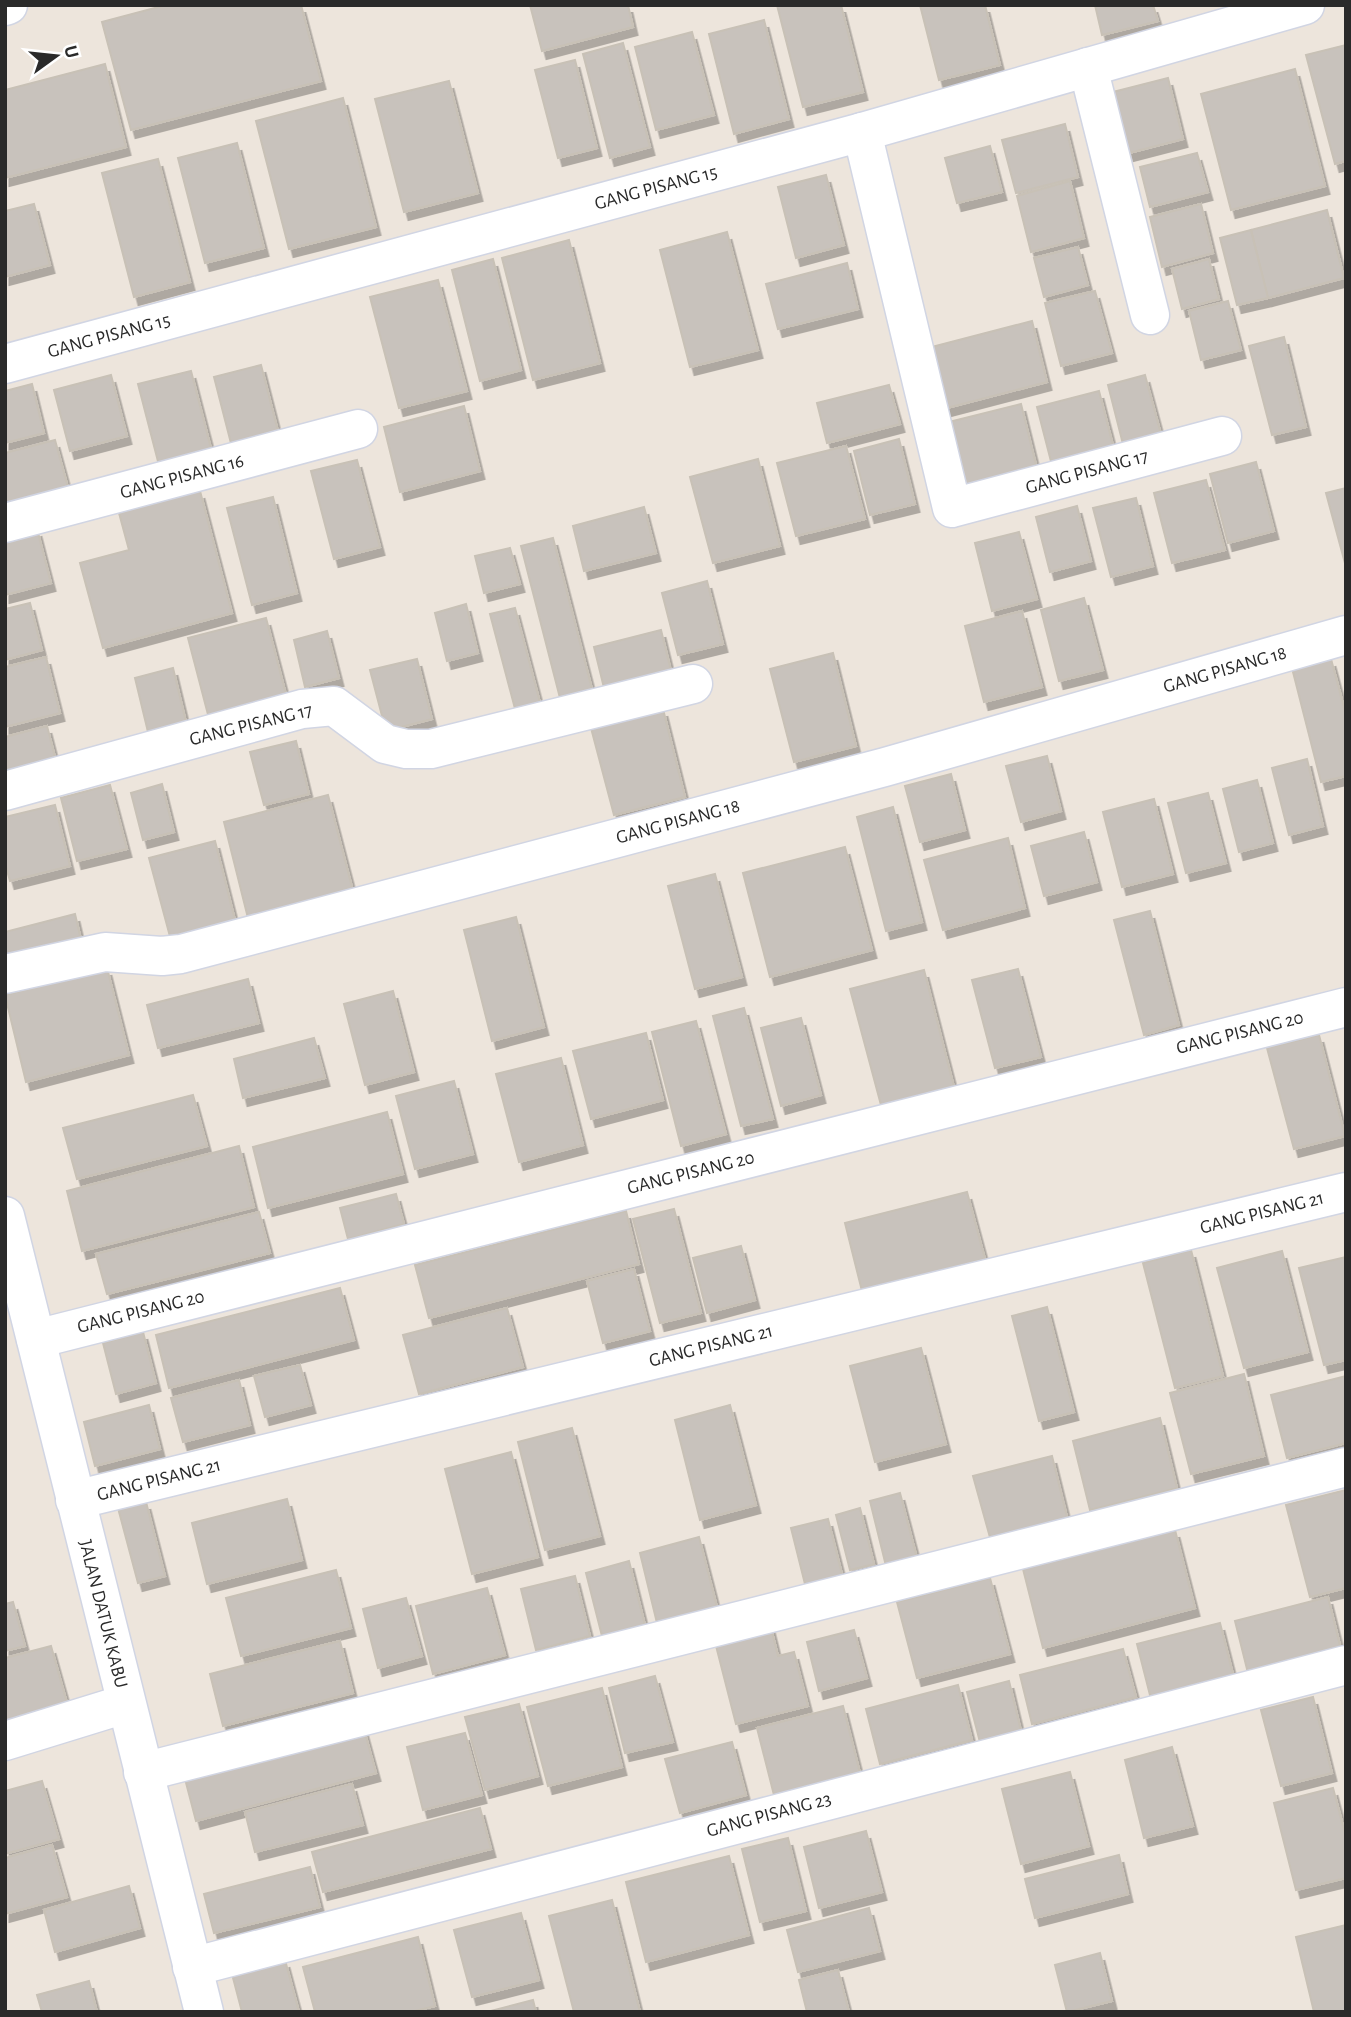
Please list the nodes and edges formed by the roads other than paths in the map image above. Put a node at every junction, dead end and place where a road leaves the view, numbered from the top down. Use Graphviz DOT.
graph roads {
  1 [pos="1305,5"];
  2 [pos="1088,67"];
  3 [pos="862,132"];
  4 [pos="1150,315"];
  5 [pos="5,364"];
  6 [pos="358,429"];
  7 [pos="1222,436"];
  8 [pos="5,523"];
  9 [pos="1346,635"];
  10 [pos="693,684"];
  11 [pos="5,791"];
  12 [pos="5,974"];
  13 [pos="1346,1007"];
  14 [pos="1346,1192"];
  15 [pos="5,1216"];
  16 [pos="36,1339"];
  17 [pos="1346,1467"];
  18 [pos="75,1500"];
  19 [pos="1346,1665"];
  20 [pos="125,1704"];
  21 [pos="5,1741"];
  22 [pos="143,1772"];
  23 [pos="192,1967"];
  24 [pos="204,2012"];
  1 -- 2 [label="street, GANG PISANG 15"];
  2 -- 3 [label="street, GANG PISANG 15"];
  2 -- 4 [label="street"];
  3 -- 5 [label="street, GANG PISANG 15"];
  3 -- 7 [label="street, GANG PISANG 17"];
  6 -- 8 [label="street, GANG PISANG 16"];
  9 -- 12 [label="street, GANG PISANG 18"];
  10 -- 11 [label="street, GANG PISANG 17"];
  13 -- 16 [label="street, GANG PISANG 20"];
  14 -- 18 [label="street, GANG PISANG 21"];
  15 -- 16 [label="street, JALAN DATUK KABU"];
  16 -- 18 [label="street, JALAN DATUK KABU"];
  17 -- 22 [label="street"];
  18 -- 20 [label="street, JALAN DATUK KABU"];
  19 -- 23 [label="street, GANG PISANG 23"];
  20 -- 21 [label="street"];
  20 -- 22 [label="street, JALAN DATUK KABU"];
  22 -- 23 [label="street, JALAN DATUK KABU"];
  23 -- 24 [label="street, JALAN DATUK KABU"];
}
